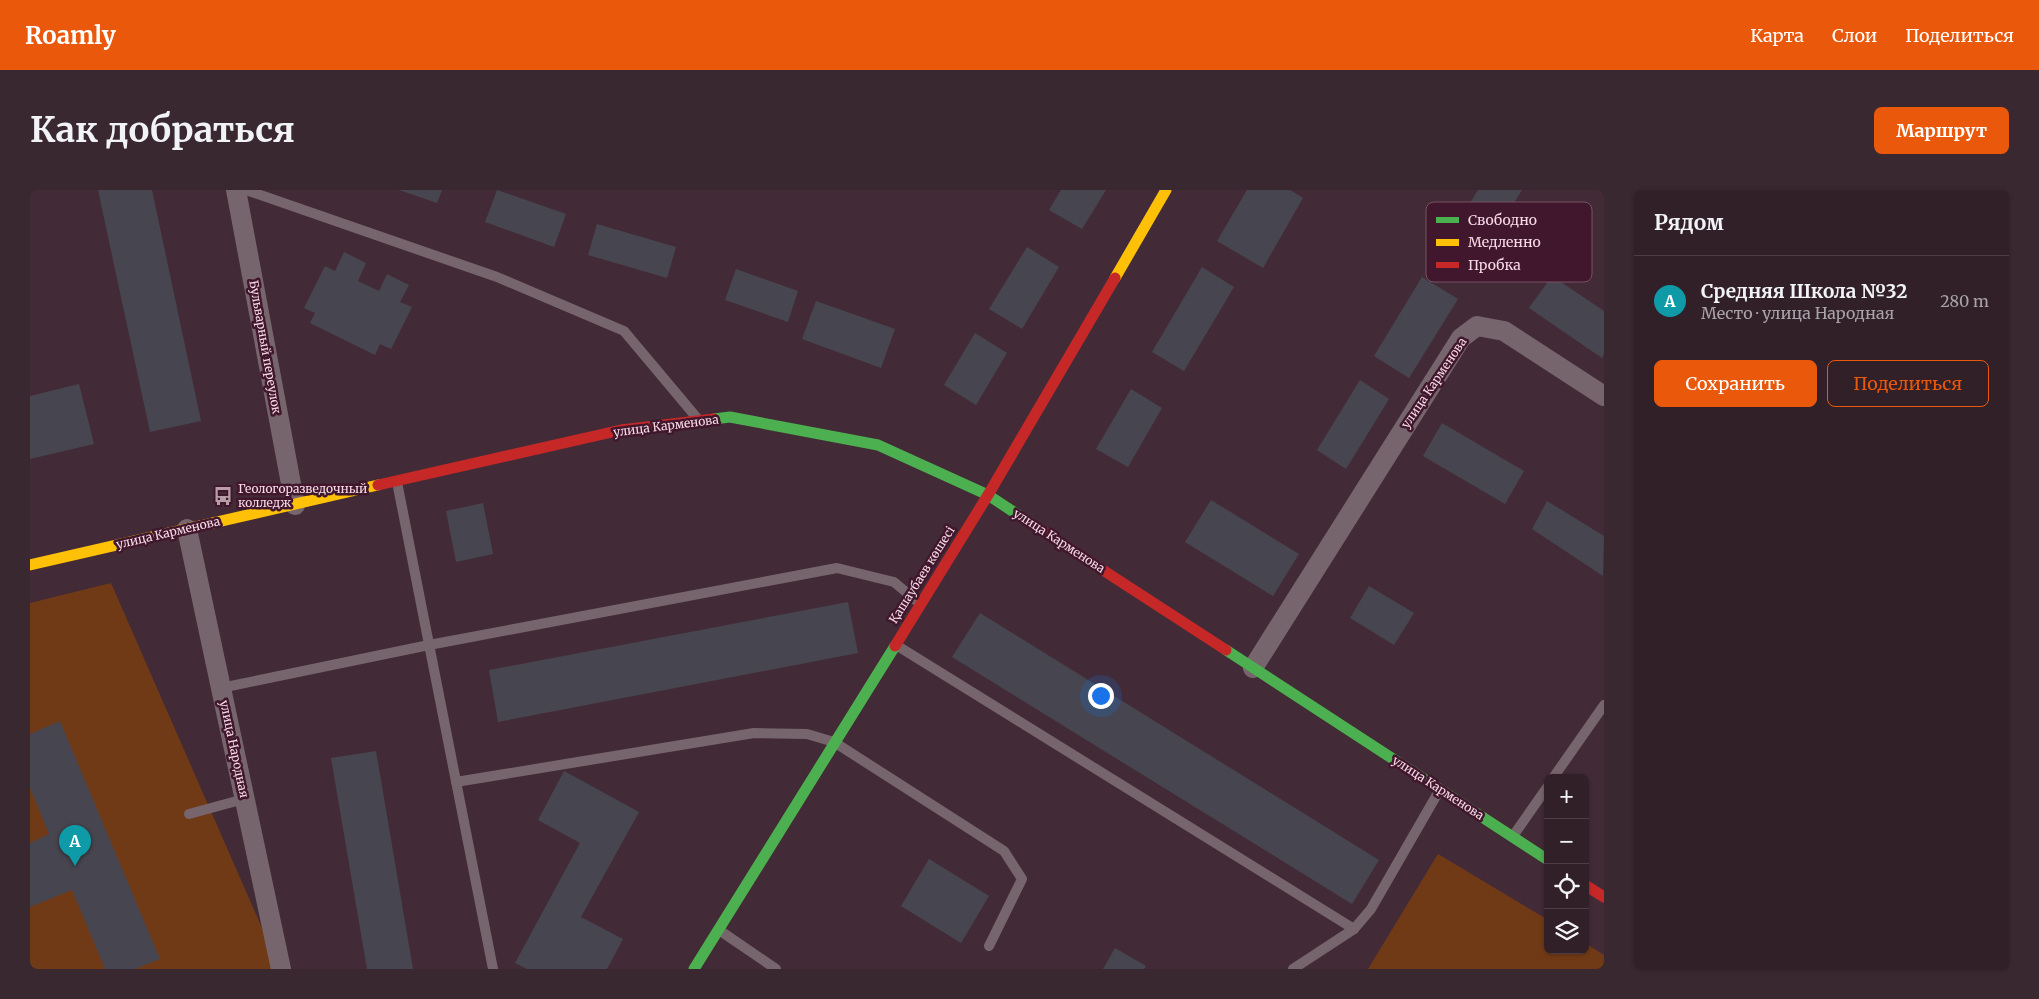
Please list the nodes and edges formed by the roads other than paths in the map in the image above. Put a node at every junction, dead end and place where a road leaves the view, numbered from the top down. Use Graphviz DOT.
graph roads {
  1 [pos="236,190"];
  2 [pos="246,190"];
  3 [pos="1166,190"];
  4 [pos="1604,396"];
  5 [pos="700,421"];
  6 [pos="396,481"];
  7 [pos="988,495"];
  8 [pos="294,505"];
  9 [pos="186,529"];
  10 [pos="30,565"];
  11 [pos="920,604"];
  12 [pos="895,644"];
  13 [pos="429,645"];
  14 [pos="1253,668"];
  15 [pos="220,688"];
  16 [pos="1604,705"];
  17 [pos="834,742"];
  18 [pos="1556,774"];
  19 [pos="456,782"];
  20 [pos="1440,790"];
  21 [pos="1544,792"];
  22 [pos="244,799"];
  23 [pos="189,814"];
  24 [pos="1512,837"];
  25 [pos="1544,857"];
  26 [pos="1589,887"];
  27 [pos="1604,897"];
  28 [pos="718,929"];
  29 [pos="1354,929"];
  30 [pos="989,946"];
  31 [pos="281,969"];
  32 [pos="493,969"];
  33 [pos="694,969"];
  34 [pos="776,969"];
  35 [pos="1293,969"];
  1 -- 8 [label="street, Бульварный переулок"];
  2 -- 5 [label="lane"];
  3 -- 7 [label="street, Қашаубаев көшесі"];
  4 -- 14 [label="street, улица Карменова"];
  5 -- 6 [label="street, улица Карменова"];
  5 -- 7 [label="street, улица Карменова"];
  6 -- 8 [label="street, улица Карменова"];
  6 -- 13 [label="lane"];
  7 -- 11 [label="street, Қашаубаев көшесі"];
  7 -- 14 [label="street, улица Карменова"];
  8 -- 9 [label="street, улица Карменова"];
  9 -- 10 [label="street, улица Карменова"];
  9 -- 15 [label="street, улица Народная"];
  11 -- 12 [label="street, Қашаубаев көшесі"];
  11 -- 13 [label="lane"];
  12 -- 17 [label="street, Қашаубаев көшесі"];
  12 -- 29 [label="lane"];
  13 -- 15 [label="lane"];
  13 -- 19 [label="lane"];
  14 -- 20 [label="street, улица Карменова"];
  15 -- 22 [label="street, улица Народная"];
  16 -- 18 [label="lane"];
  17 -- 19 [label="lane"];
  17 -- 28 [label="street, Қашаубаев көшесі"];
  17 -- 30 [label="lane"];
  19 -- 32 [label="lane"];
  20 -- 24 [label="street, улица Карменова"];
  20 -- 29 [label="lane"];
  21 -- 24 [label="lane"];
  22 -- 23 [label="lane"];
  22 -- 31 [label="street, улица Народная"];
  24 -- 25 [label="street, улица Карменова"];
  26 -- 27 [label="street"];
  28 -- 33 [label="street, Қашаубаев көшесі"];
  28 -- 34 [label="lane"];
  29 -- 35 [label="lane"];
}
